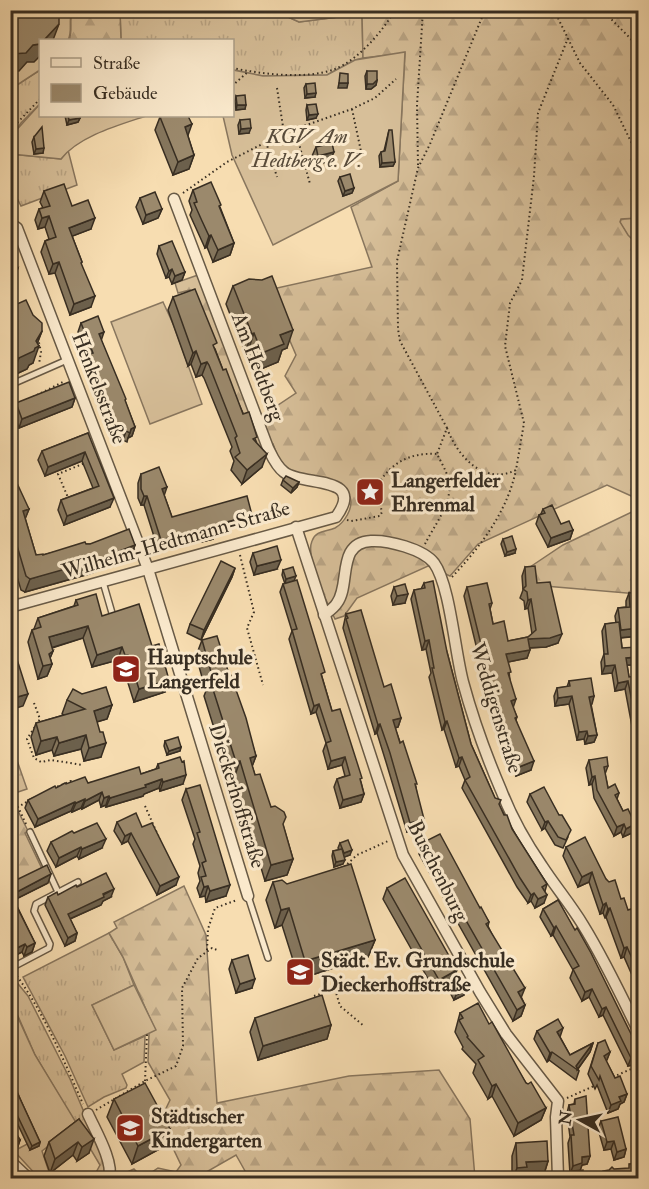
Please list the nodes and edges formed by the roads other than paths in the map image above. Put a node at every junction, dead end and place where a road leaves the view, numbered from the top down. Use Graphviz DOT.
graph roads {
  1 [pos="174,200"];
  2 [pos="11,223"];
  3 [pos="67,360"];
  4 [pos="10,386"];
  5 [pos="336,517"];
  6 [pos="296,527"];
  7 [pos="148,568"];
  8 [pos="103,582"];
  9 [pos="10,593"];
  10 [pos="12,606"];
  11 [pos="112,613"];
  12 [pos="324,615"];
  13 [pos="30,832"];
  14 [pos="78,882"];
  15 [pos="58,892"];
  16 [pos="248,896"];
  17 [pos="268,958"];
  18 [pos="11,967"];
  19 [pos="639,1030"];
  20 [pos="88,1114"];
  21 [pos="10,1161"];
  22 [pos="28,1179"];
  23 [pos="109,1179"];
  24 [pos="558,1179"];
  1 -- 5 [label="street, Am Hedtberg"];
  2 -- 3 [label="street, Henkelsstraße"];
  3 -- 4 [label="lane"];
  3 -- 7 [label="street, Henkelsstraße"];
  5 -- 6 [label="street, Wilhelm-Hedtmann-Straße"];
  6 -- 7 [label="street, Wilhelm-Hedtmann-Straße"];
  6 -- 12 [label="street, Buschenburg"];
  7 -- 8 [label="street, Wilhelm-Hedtmann-Straße"];
  7 -- 16 [label="street, Dieckerhoffstraße"];
  8 -- 10 [label="street, Wilhelm-Hedtmann-Straße"];
  8 -- 11 [label="lane"];
  9 -- 10 [label="street, Wilhelm-Hedtmann-Straße"];
  12 -- 19 [label="street, Weddigenstraße"];
  12 -- 24 [label="street, Buschenburg"];
  13 -- 15 [label="lane"];
  14 -- 15 [label="lane"];
  15 -- 18 [label="lane"];
  16 -- 17 [label="lane"];
  20 -- 23 [label="street"];
  21 -- 22 [label="street"];
}
